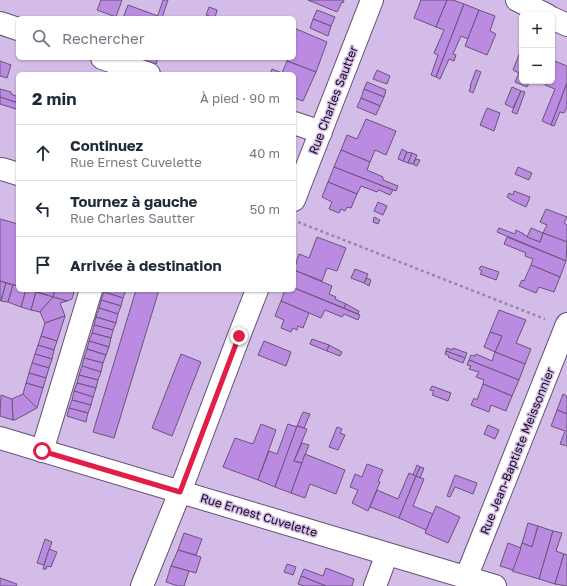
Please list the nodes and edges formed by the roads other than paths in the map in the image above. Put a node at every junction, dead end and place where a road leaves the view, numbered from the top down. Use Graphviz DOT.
graph roads {
  1 [pos="372,0"];
  2 [pos="517,0"];
  3 [pos="541,12"];
  4 [pos="555,19"];
  5 [pos="0,23"];
  6 [pos="567,25"];
  7 [pos="16,28"];
  8 [pos="108,60"];
  9 [pos="143,72"];
  10 [pos="296,124"];
  11 [pos="320,132"];
  12 [pos="296,195"];
  13 [pos="90,292"];
  14 [pos="257,292"];
  15 [pos="567,326"];
  16 [pos="0,438"];
  17 [pos="42,451"];
  18 [pos="180,492"];
  19 [pos="387,554"];
  20 [pos="466,578"];
  21 [pos="142,586"];
  22 [pos="375,586"];
  23 [pos="494,586"];
  1 -- 11 [label="street, Rue Charles Sautter"];
  2 -- 3 [label="street"];
  4 -- 6 [label="street"];
  5 -- 7 [label="street"];
  8 -- 9 [label="street"];
  10 -- 11 [label="street"];
  11 -- 12 [label="street, Rue Charles Sautter"];
  13 -- 17 [label="street"];
  14 -- 18 [label="street"];
  15 -- 20 [label="street, Rue Jean-Baptiste Meissonnier"];
  16 -- 17 [label="street, Rue Ernest Cuvelette"];
  17 -- 18 [label="street, Rue Ernest Cuvelette"];
  18 -- 19 [label="street, Rue Ernest Cuvelette"];
  18 -- 21 [label="street"];
  19 -- 20 [label="street, Rue Ernest Cuvelette"];
  19 -- 22 [label="street"];
  20 -- 23 [label="street, Rue Ernest Cuvelette"];
}
